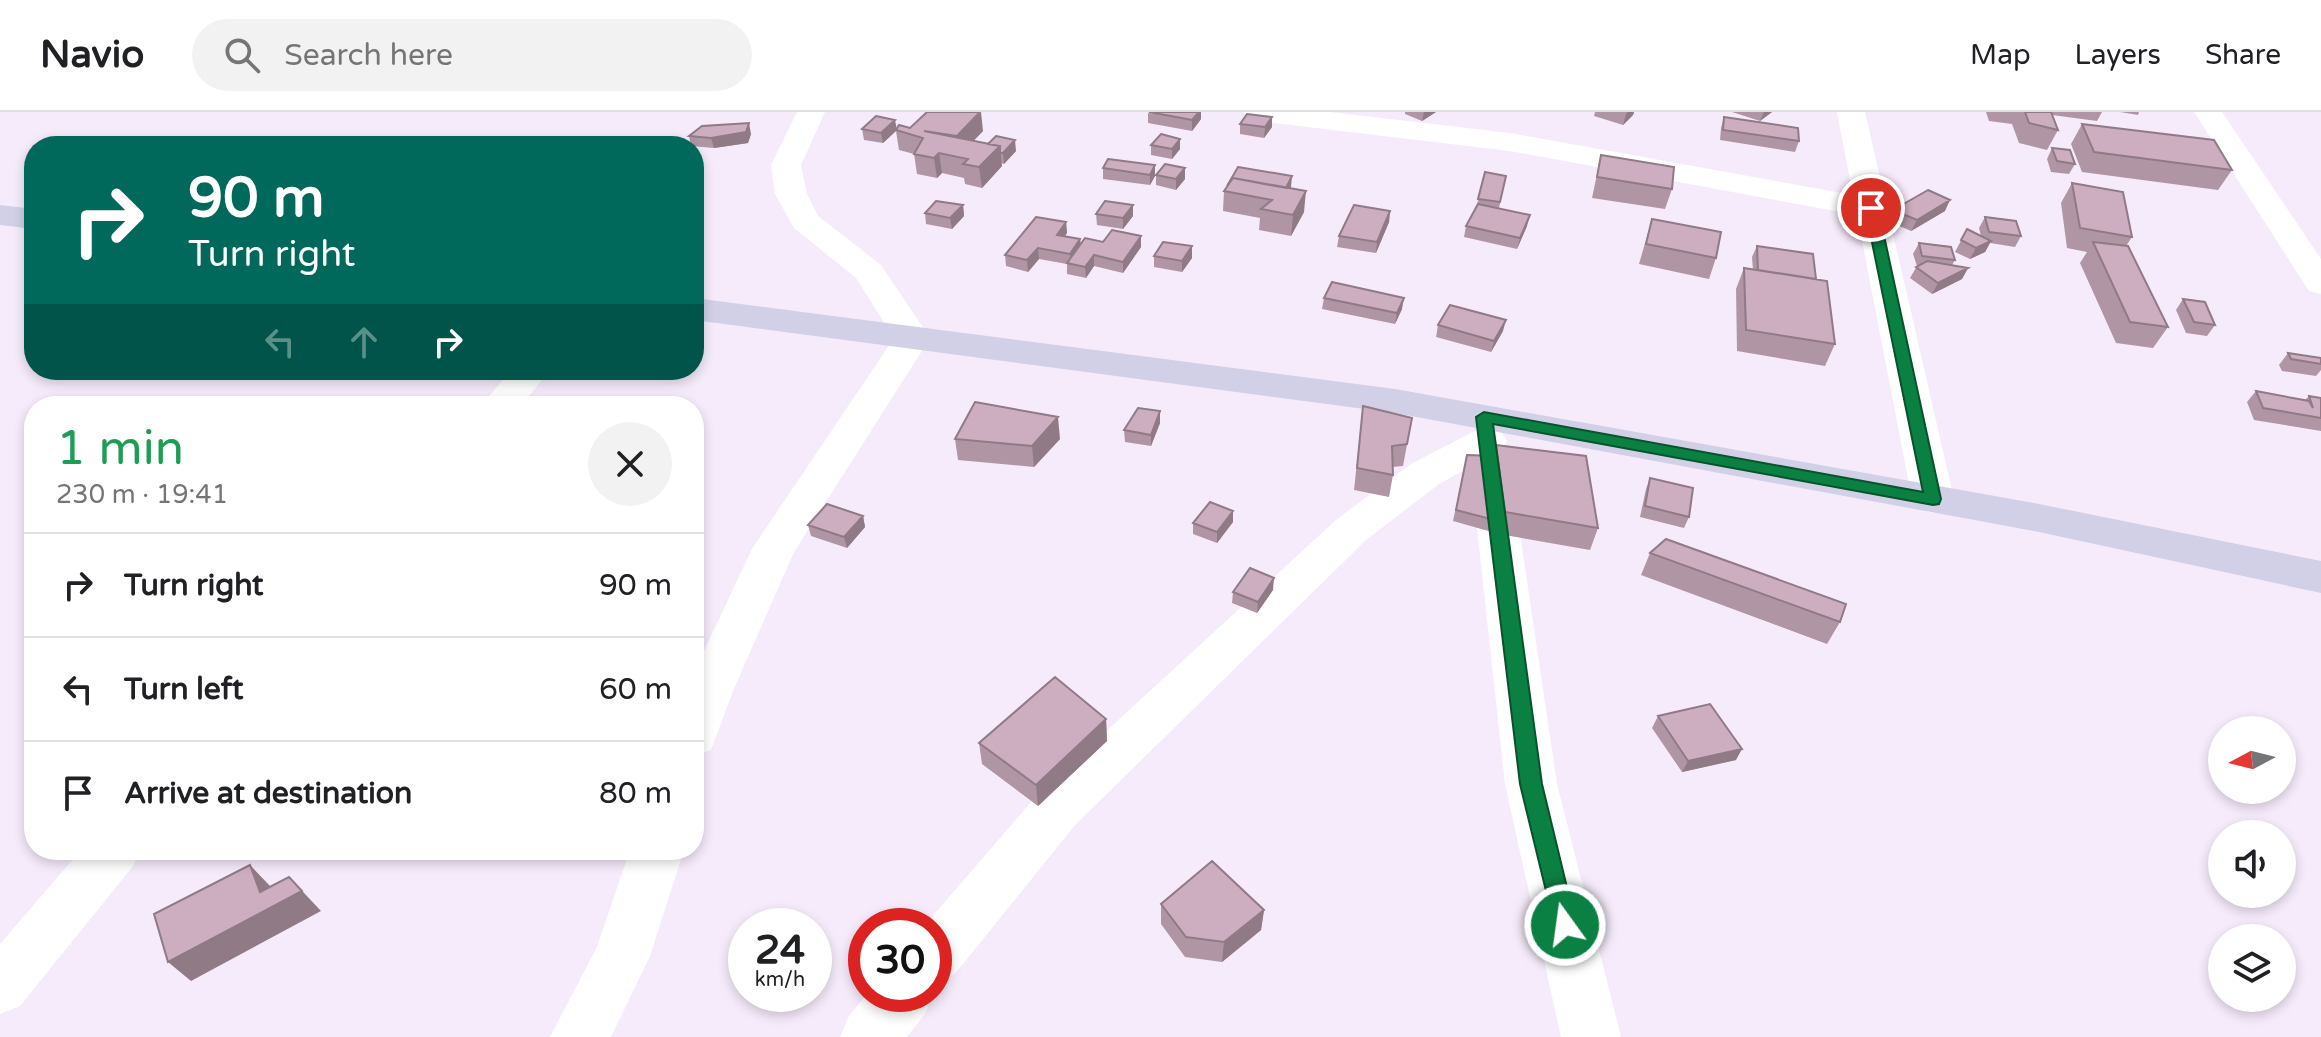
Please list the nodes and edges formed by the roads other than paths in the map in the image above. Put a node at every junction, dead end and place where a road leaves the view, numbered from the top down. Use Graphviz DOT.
graph roads {
  1 [pos="811,112"];
  2 [pos="1258,112"];
  3 [pos="1851,112"];
  4 [pos="2208,112"];
  5 [pos="1871,208"];
  6 [pos="0,215"];
  7 [pos="24,218"];
  8 [pos="2321,284"];
  9 [pos="704,310"];
  10 [pos="912,338"];
  11 [pos="522,380"];
  12 [pos="509,396"];
  13 [pos="1485,429"];
  14 [pos="1933,499"];
  15 [pos="2321,577"];
  16 [pos="704,706"];
  17 [pos="106,860"];
  18 [pos="654,860"];
  19 [pos="952,934"];
  20 [pos="0,987"];
  21 [pos="890,1012"];
  22 [pos="580,1037"];
  23 [pos="870,1037"];
  24 [pos="1591,1037"];
  1 -- 10 [label="street"];
  2 -- 5 [label="street"];
  3 -- 5 [label="street"];
  4 -- 8 [label="street"];
  5 -- 14 [label="street"];
  6 -- 7 [label="street"];
  9 -- 10 [label="street"];
  10 -- 13 [label="street"];
  10 -- 16 [label="street"];
  11 -- 12 [label="street"];
  13 -- 14 [label="street"];
  13 -- 19 [label="street"];
  13 -- 24 [label="street"];
  14 -- 15 [label="street"];
  17 -- 20 [label="street"];
  18 -- 22 [label="street"];
  21 -- 23 [label="street"];
}
